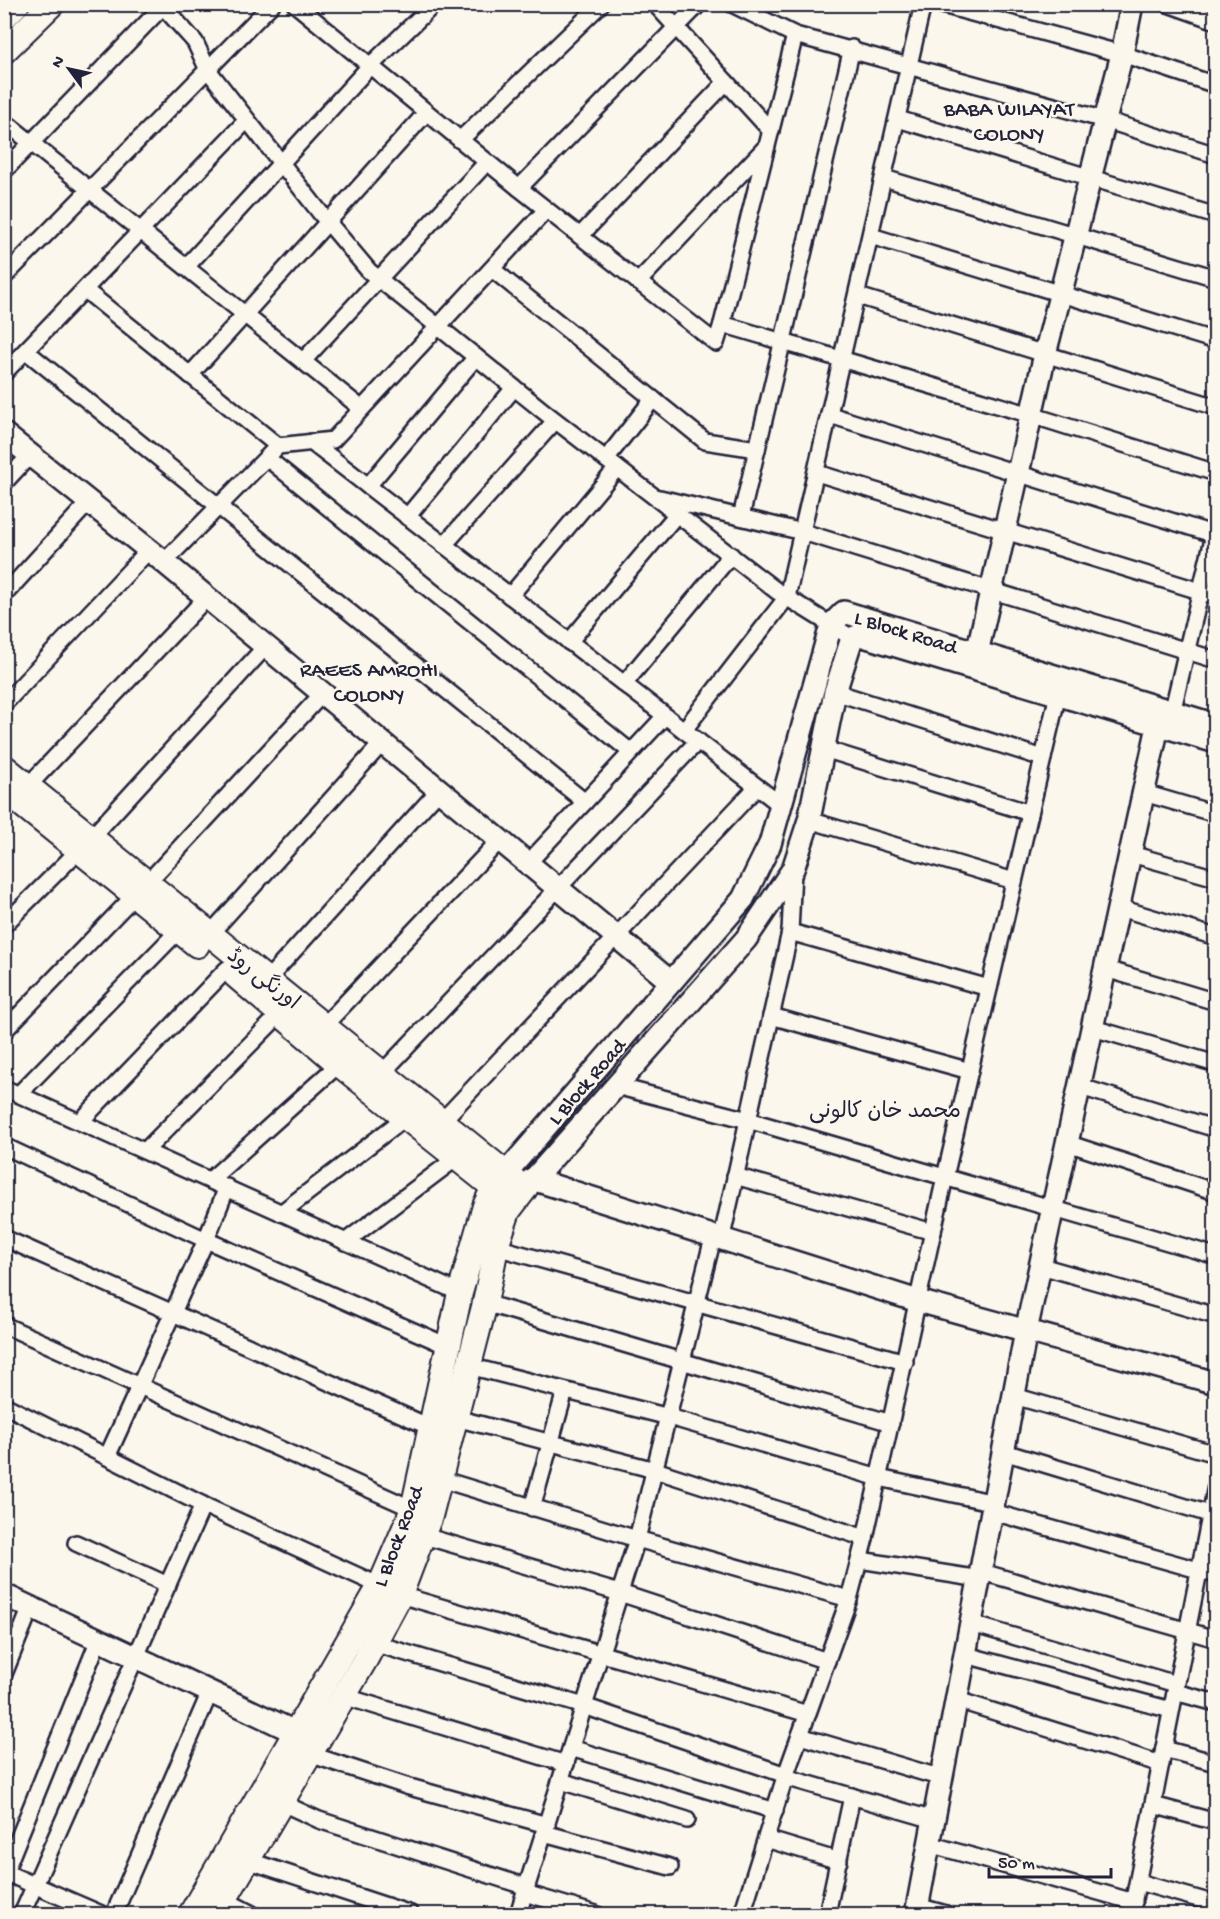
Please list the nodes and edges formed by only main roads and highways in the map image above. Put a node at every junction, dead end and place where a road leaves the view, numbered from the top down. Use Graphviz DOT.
graph roads {
  1 [pos="17,4"];
  2 [pos="51,4"];
  3 [pos="4,17"];
  4 [pos="4,51"];
  5 [pos="4,767"];
  6 [pos="13,796"];
  7 [pos="142,888"];
  8 [pos="318,1032"];
  9 [pos="465,1151"];
  10 [pos="500,1181"];
  11 [pos="523,1190"];
  12 [pos="390,1590"];
  13 [pos="220,1907"];
  14 [pos="191,1914"];
  1 -- 3 [label="main road"];
  2 -- 4 [label="main road"];
  5 -- 6 [label="main road, اورنگی روڈ"];
  6 -- 7 [label="main road, اورنگی روڈ"];
  7 -- 8 [label="main road, اورنگی روڈ"];
  7 -- 8 [label="main road, اورنگی روڈ"];
  8 -- 9 [label="main road, اورنگی روڈ"];
  8 -- 9 [label="main road, اورنگی روڈ"];
  9 -- 10 [label="main road, اورنگی روڈ"];
  10 -- 11 [label="main road, اورنگی روڈ"];
  10 -- 12 [label="main road, L Block Road"];
  11 -- 12 [label="main road, L Block Road"];
  12 -- 13 [label="main road, L Block Road"];
  12 -- 14 [label="main road, L Block Road"];
}
